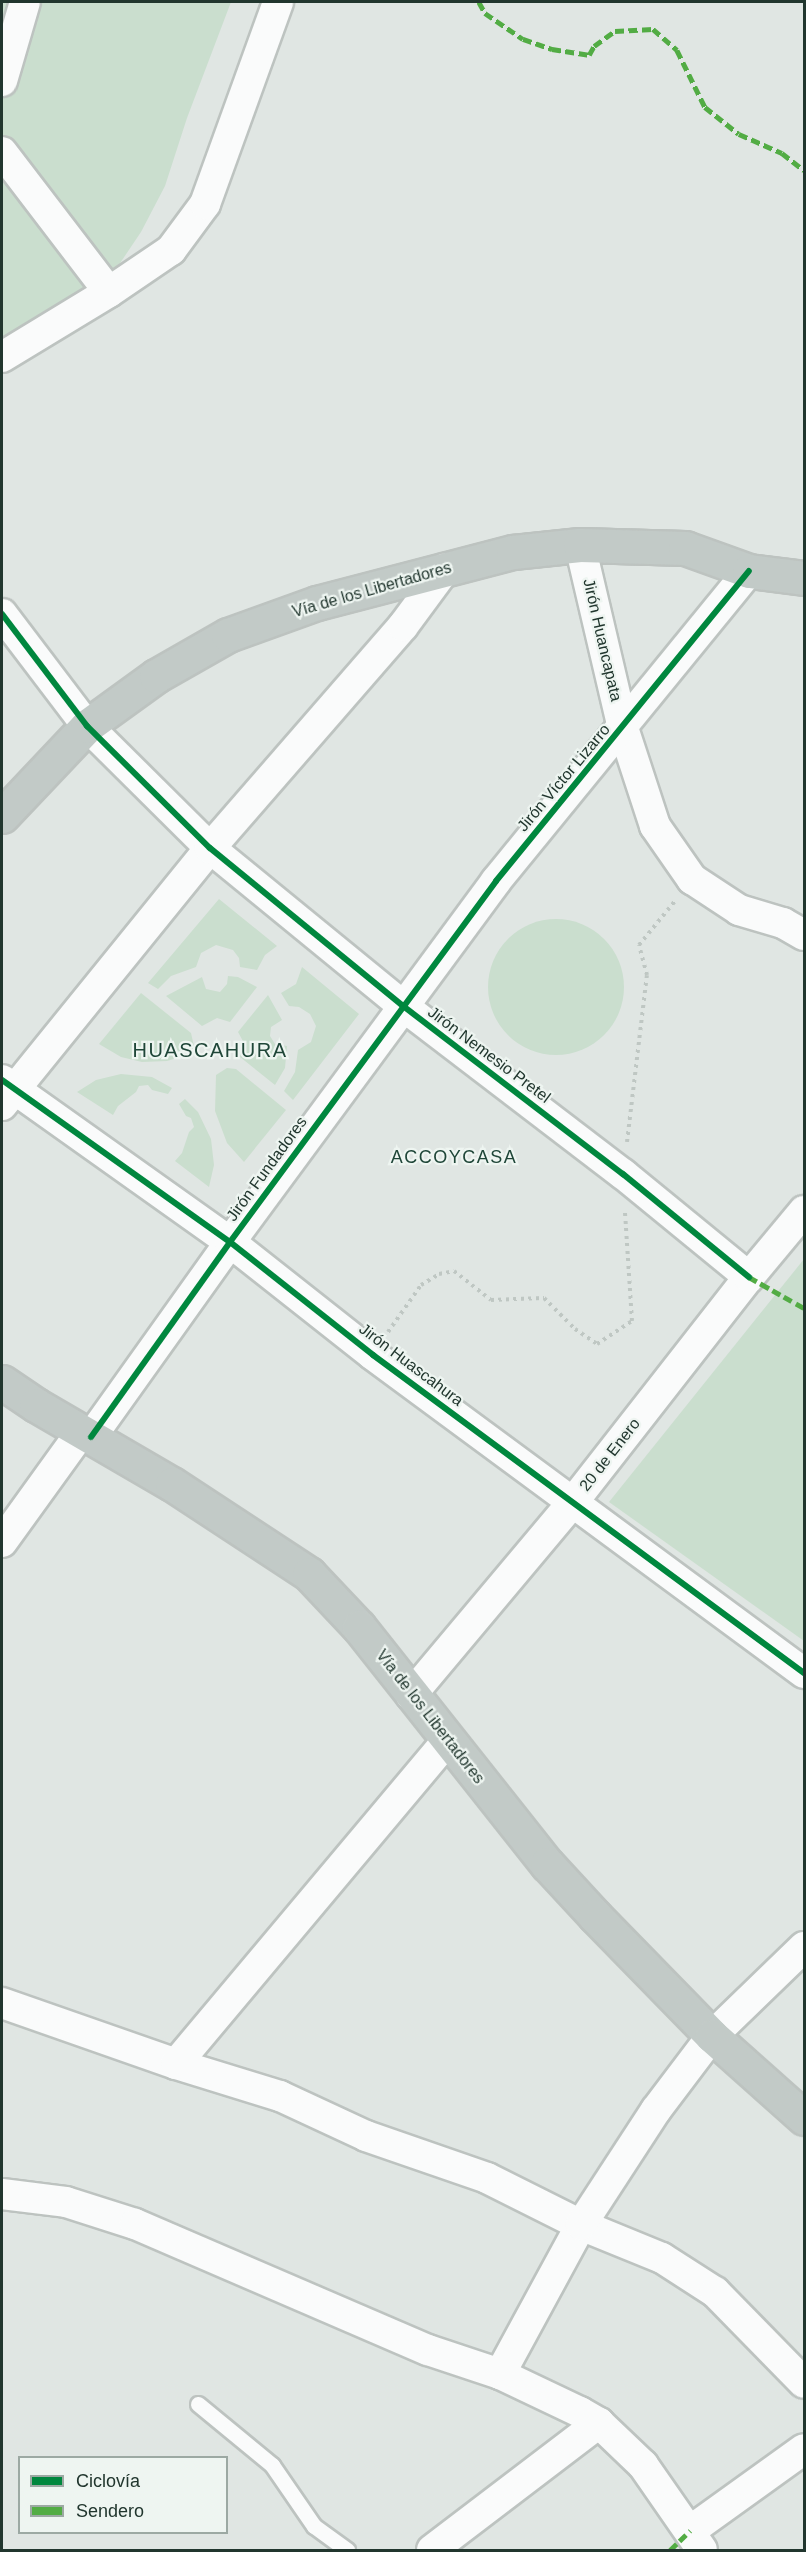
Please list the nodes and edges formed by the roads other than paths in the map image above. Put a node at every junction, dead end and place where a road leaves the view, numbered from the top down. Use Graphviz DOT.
graph roads {
  1 [pos="25,2"];
  2 [pos="278,2"];
  3 [pos="2,81"];
  4 [pos="2,152"];
  5 [pos="109,292"];
  6 [pos="2,357"];
  7 [pos="580,545"];
  8 [pos="445,569"];
  9 [pos="749,571"];
  10 [pos="804,578"];
  11 [pos="2,614"];
  12 [pos="87,726"];
  13 [pos="623,728"];
  14 [pos="2,816"];
  15 [pos="210,848"];
  16 [pos="804,935"];
  17 [pos="403,1006"];
  18 [pos="6,1091"];
  19 [pos="804,1211"];
  20 [pos="230,1242"];
  21 [pos="749,1277"];
  22 [pos="2,1382"];
  23 [pos="87,1434"];
  24 [pos="573,1502"];
  25 [pos="2,1542"];
  26 [pos="804,1673"];
  27 [pos="411,1695"];
  28 [pos="448,1740"];
  29 [pos="804,1947"];
  30 [pos="2,2003"];
  31 [pos="712,2036"];
  32 [pos="176,2064"];
  33 [pos="804,2118"];
  34 [pos="2,2194"];
  35 [pos="581,2225"];
  36 [pos="500,2374"];
  37 [pos="804,2383"];
  38 [pos="198,2404"];
  39 [pos="599,2423"];
  40 [pos="804,2449"];
  41 [pos="696,2541"];
  42 [pos="347,2550"];
  43 [pos="432,2550"];
  1 -- 3 [label="street"];
  2 -- 5 [label="street"];
  4 -- 5 [label="street"];
  5 -- 6 [label="street"];
  7 -- 8 [label="highway, Vía de los Libertadores"];
  7 -- 9 [label="highway, Vía de los Libertadores"];
  7 -- 13 [label="street, Jirón Huancapata"];
  8 -- 12 [label="highway, Vía de los Libertadores"];
  8 -- 15 [label="street"];
  9 -- 10 [label="highway, Vía de los Libertadores"];
  9 -- 13 [label="street, Jirón Víctor Lizarro"];
  11 -- 12 [label="street, Jirón Nemesio Pretel"];
  12 -- 14 [label="highway, Vía de los Libertadores"];
  12 -- 15 [label="street, Jirón Nemesio Pretel"];
  13 -- 16 [label="street, Jirón Huancapata"];
  13 -- 17 [label="street, Jirón Víctor Lizarro"];
  15 -- 17 [label="street, Jirón Nemesio Pretel"];
  15 -- 18 [label="street"];
  17 -- 20 [label="street, Jirón Fundadores"];
  17 -- 21 [label="street, Jirón Nemesio Pretel"];
  18 -- 20 [label="street, Jirón Huascahura"];
  19 -- 21 [label="street, 20 de Enero"];
  20 -- 23 [label="street, Jirón Fundadores"];
  20 -- 24 [label="street, Jirón Huascahura"];
  21 -- 24 [label="street, 20 de Enero"];
  22 -- 23 [label="highway, Vía de los Libertadores"];
  23 -- 25 [label="street, Jirón Fundadores"];
  23 -- 27 [label="highway, Vía de los Libertadores"];
  24 -- 26 [label="street, Jirón Huascahura"];
  24 -- 27 [label="street, 20 de Enero"];
  27 -- 28 [label="highway, Vía de los Libertadores"];
  28 -- 31 [label="highway, Vía de los Libertadores"];
  28 -- 32 [label="street"];
  29 -- 31 [label="street"];
  30 -- 32 [label="street"];
  31 -- 33 [label="highway, Vía de los Libertadores"];
  31 -- 35 [label="street"];
  32 -- 35 [label="street"];
  34 -- 36 [label="street"];
  35 -- 36 [label="street"];
  35 -- 37 [label="street"];
  36 -- 39 [label="street"];
  38 -- 42 [label="lane"];
  39 -- 41 [label="street"];
  39 -- 43 [label="street"];
  40 -- 41 [label="street"];
}
